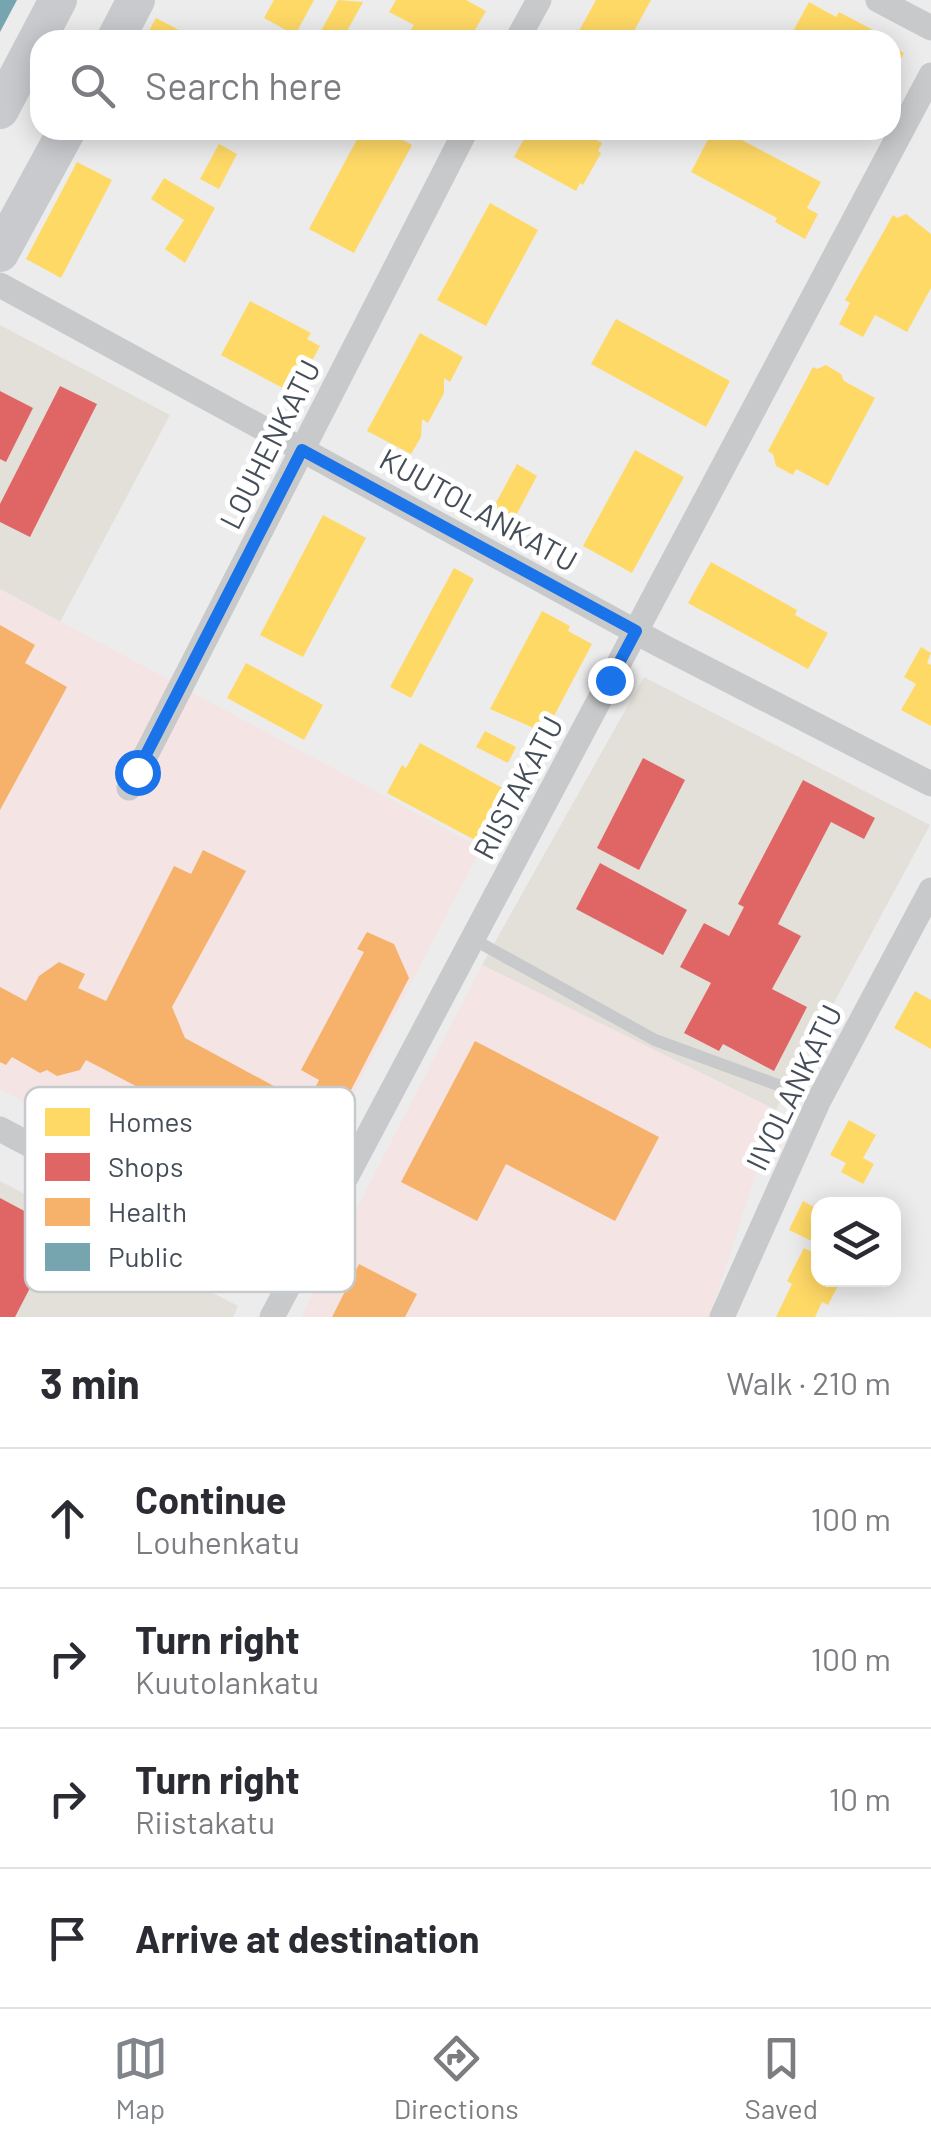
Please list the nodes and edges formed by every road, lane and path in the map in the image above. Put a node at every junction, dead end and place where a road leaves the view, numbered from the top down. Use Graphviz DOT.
graph roads {
  1 [pos="58,0"];
  2 [pos="136,0"];
  3 [pos="539,0"];
  4 [pos="878,0"];
  5 [pos="931,28"];
  6 [pos="42,30"];
  7 [pos="120,30"];
  8 [pos="522,30"];
  9 [pos="30,53"];
  10 [pos="931,75"];
  11 [pos="0,110"];
  12 [pos="901,132"];
  13 [pos="61,140"];
  14 [pos="461,140"];
  15 [pos="897,140"];
  16 [pos="0,253"];
  17 [pos="0,284"];
  18 [pos="302,450"];
  19 [pos="636,631"];
  20 [pos="931,784"];
  21 [pos="129,788"];
  22 [pos="931,890"];
  23 [pos="473,939"];
  24 [pos="819,1100"];
  25 [pos="0,1130"];
  26 [pos="25,1143"];
  27 [pos="355,1161"];
  28 [pos="286,1292"];
  29 [pos="272,1317"];
  30 [pos="722,1317"];
  1 -- 6 [label="main road"];
  2 -- 7 [label="main road"];
  3 -- 8 [label="street"];
  4 -- 5 [label="street"];
  9 -- 11 [label="main road"];
  10 -- 12 [label="street, RIISTAKATU"];
  13 -- 16 [label="main road"];
  14 -- 18 [label="street, LOUHENKATU"];
  15 -- 19 [label="street, RIISTAKATU"];
  17 -- 18 [label="street, KUUTOLANKATU"];
  18 -- 19 [label="street, KUUTOLANKATU"];
  18 -- 21 [label="street, LOUHENKATU"];
  19 -- 20 [label="street, KUUTOLANKATU"];
  19 -- 23 [label="street, RIISTAKATU"];
  22 -- 24 [label="street, IIVOLANKATU"];
  23 -- 24 [label="lane"];
  23 -- 27 [label="street, RIISTAKATU"];
  24 -- 30 [label="street, IIVOLANKATU"];
  25 -- 26 [label="street"];
  28 -- 29 [label="street, RIISTAKATU"];
}
